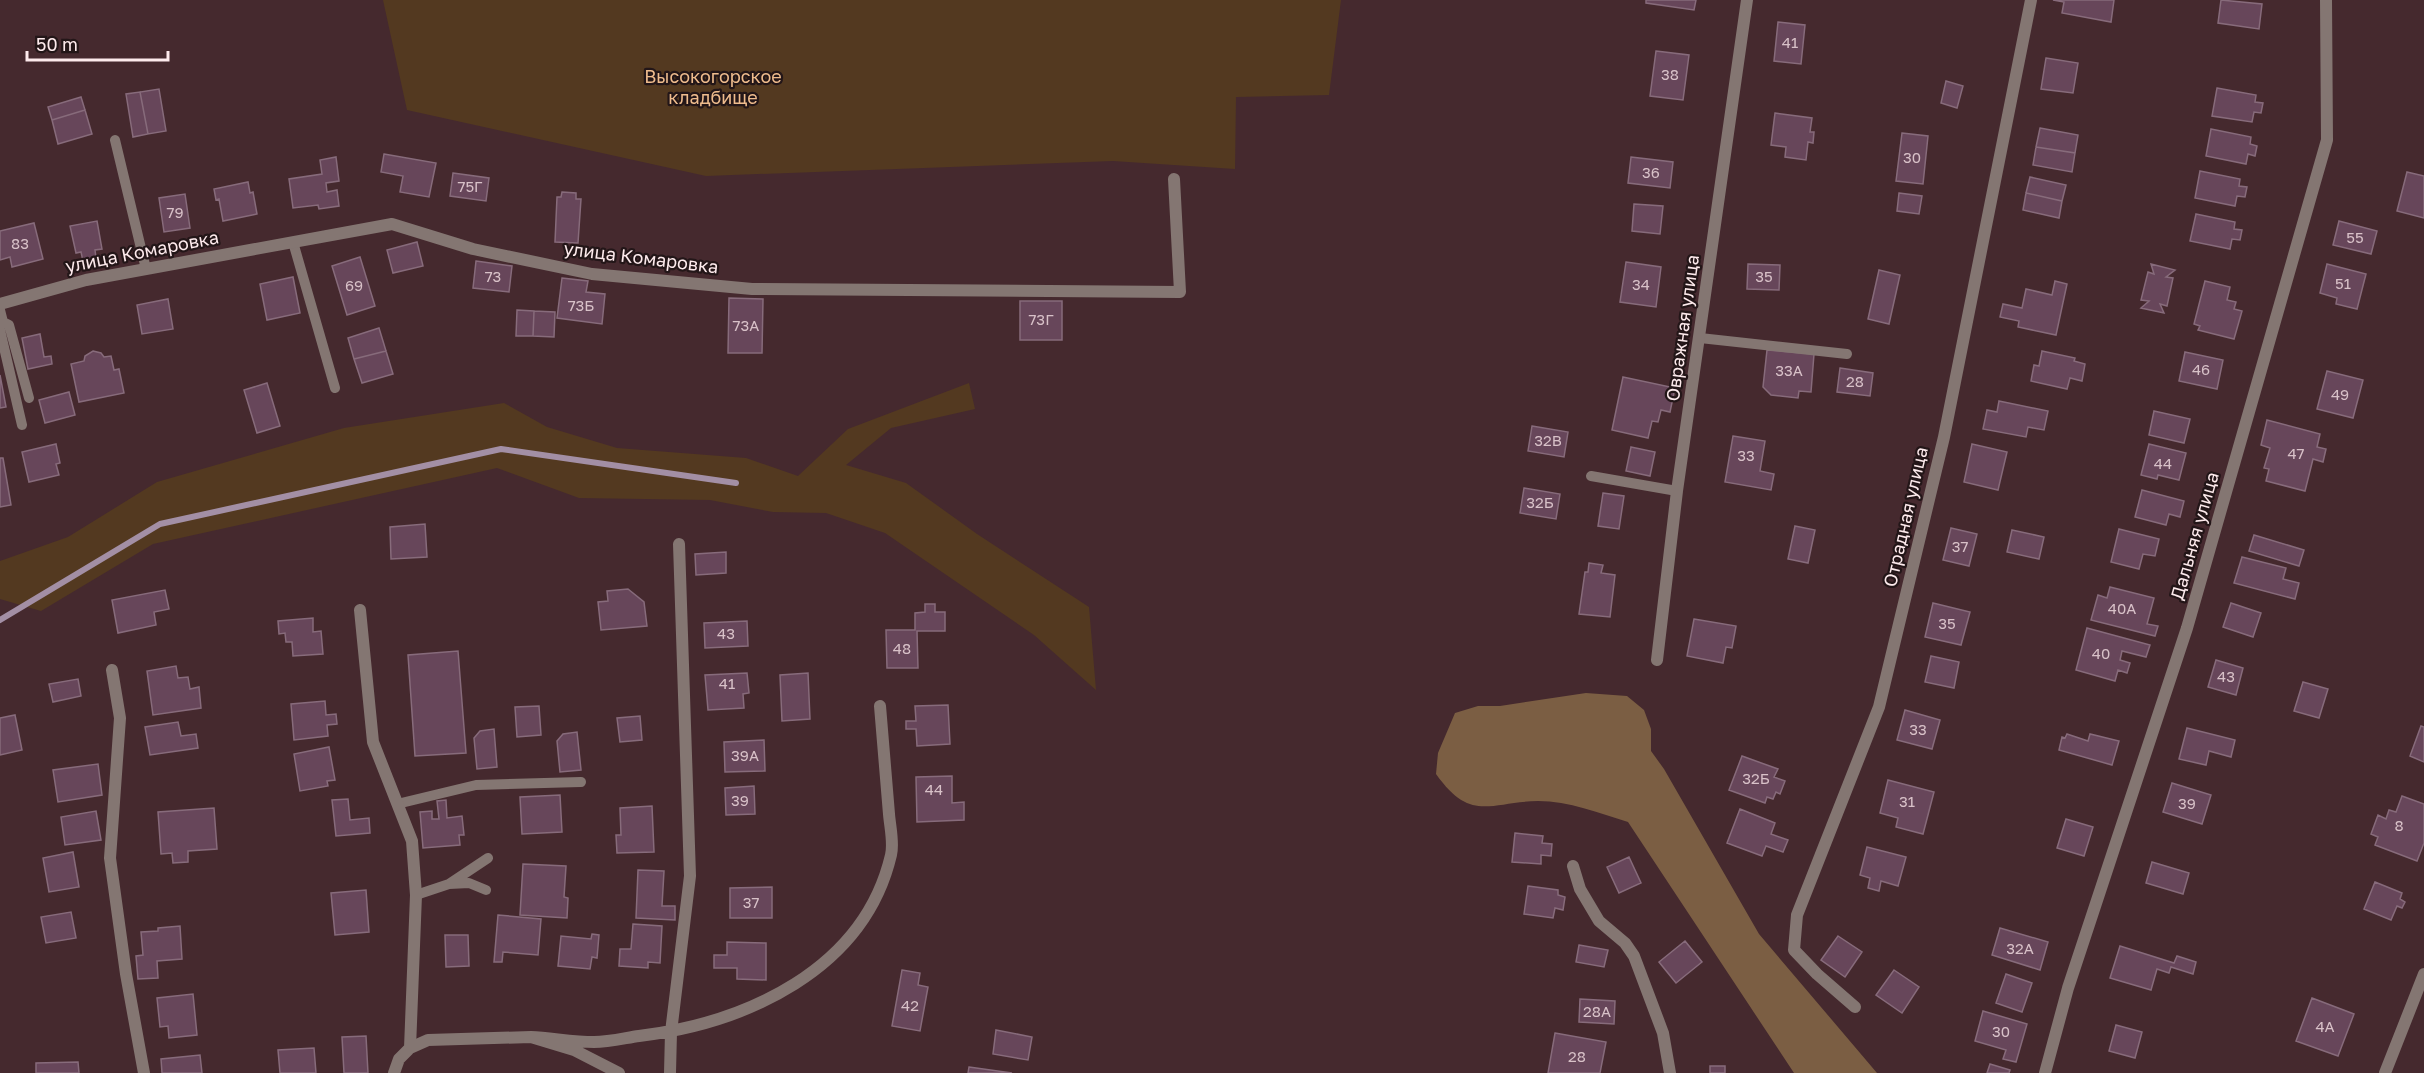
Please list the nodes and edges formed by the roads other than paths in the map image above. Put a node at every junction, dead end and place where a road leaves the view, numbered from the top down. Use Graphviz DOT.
graph roads {
  1 [pos="1747,0"];
  2 [pos="2031,0"];
  3 [pos="2326,0"];
  4 [pos="115,140"];
  5 [pos="1174,179"];
  6 [pos="293,242"];
  7 [pos="146,269"];
  8 [pos="0,304"];
  9 [pos="0,310"];
  10 [pos="1,326"];
  11 [pos="1700,338"];
  12 [pos="1847,354"];
  13 [pos="335,388"];
  14 [pos="29,398"];
  15 [pos="22,424"];
  16 [pos="1591,476"];
  17 [pos="1677,491"];
  18 [pos="679,543"];
  19 [pos="360,610"];
  20 [pos="1657,660"];
  21 [pos="112,670"];
  22 [pos="880,706"];
  23 [pos="581,782"];
  24 [pos="397,804"];
  25 [pos="488,858"];
  26 [pos="1573,866"];
  27 [pos="449,884"];
  28 [pos="486,890"];
  29 [pos="416,895"];
  30 [pos="2424,974"];
  31 [pos="1855,1007"];
  32 [pos="671,1032"];
  33 [pos="531,1037"];
  34 [pos="410,1048"];
  35 [pos="144,1073"];
  36 [pos="394,1073"];
  37 [pos="619,1073"];
  38 [pos="670,1073"];
  39 [pos="1670,1073"];
  40 [pos="2044,1073"];
  41 [pos="2385,1073"];
  1 -- 11 [label="street, Овражная улица"];
  2 -- 31 [label="street, Отрадная улица"];
  3 -- 40 [label="street, Дальняя улица"];
  4 -- 7 [label="lane"];
  5 -- 6 [label="street, улица Комаровка"];
  6 -- 7 [label="street, улица Комаровка"];
  6 -- 13 [label="lane"];
  7 -- 8 [label="street, улица Комаровка"];
  9 -- 10 [label="lane"];
  10 -- 14 [label="lane"];
  10 -- 15 [label="lane"];
  11 -- 12 [label="lane"];
  11 -- 17 [label="street, Овражная улица"];
  16 -- 17 [label="lane"];
  17 -- 20 [label="street, Овражная улица"];
  18 -- 32 [label="street"];
  19 -- 24 [label="street"];
  21 -- 35 [label="street"];
  22 -- 32 [label="street"];
  23 -- 24 [label="lane"];
  24 -- 29 [label="street"];
  25 -- 27 [label="lane"];
  26 -- 39 [label="street"];
  27 -- 28 [label="lane"];
  27 -- 29 [label="lane"];
  29 -- 34 [label="street"];
  30 -- 41 [label="street"];
  32 -- 33 [label="street"];
  32 -- 38 [label="street"];
  33 -- 34 [label="street"];
  33 -- 37 [label="street"];
  34 -- 36 [label="street"];
}
